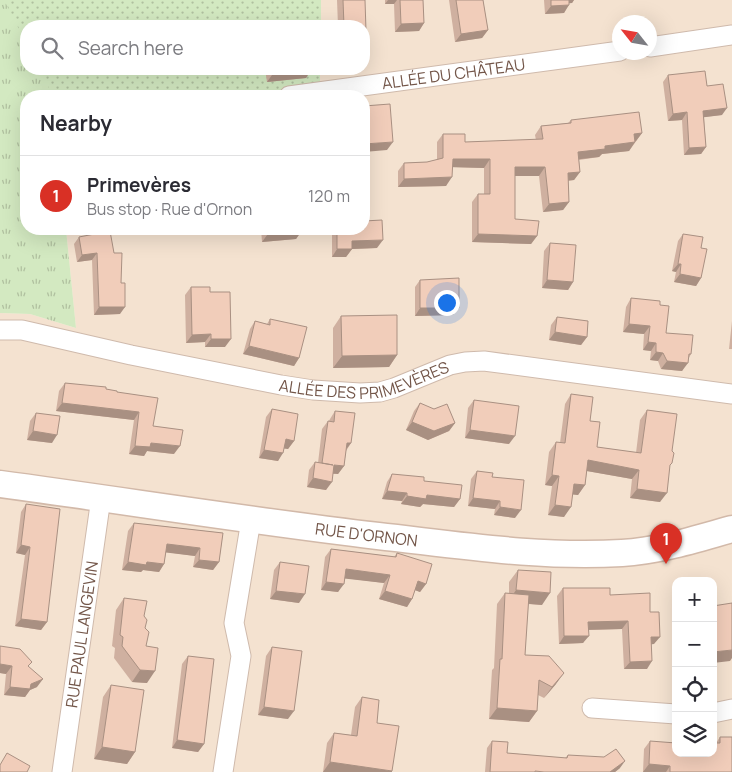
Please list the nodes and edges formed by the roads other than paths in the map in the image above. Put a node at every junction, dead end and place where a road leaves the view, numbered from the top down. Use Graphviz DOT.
graph roads {
  1 [pos="732,35"];
  2 [pos="657,46"];
  3 [pos="612,52"];
  4 [pos="333,90"];
  5 [pos="0,330"];
  6 [pos="732,394"];
  7 [pos="0,484"];
  8 [pos="101,498"];
  9 [pos="250,520"];
  10 [pos="732,529"];
  11 [pos="592,708"];
  12 [pos="732,708"];
  13 [pos="717,712"];
  14 [pos="672,714"];
  15 [pos="62,772"];
  16 [pos="224,772"];
  1 -- 2 [label="street"];
  3 -- 4 [label="street, ALLÉE DU CHÂTEAU"];
  5 -- 6 [label="street, ALLÉE DES PRIMEVÈRES"];
  7 -- 8 [label="street, RUE D'ORNON"];
  8 -- 9 [label="street, RUE D'ORNON"];
  8 -- 15 [label="street, RUE PAUL LANGEVIN"];
  9 -- 10 [label="street, RUE D'ORNON"];
  9 -- 16 [label="street"];
  11 -- 14 [label="street"];
  12 -- 13 [label="street"];
}
